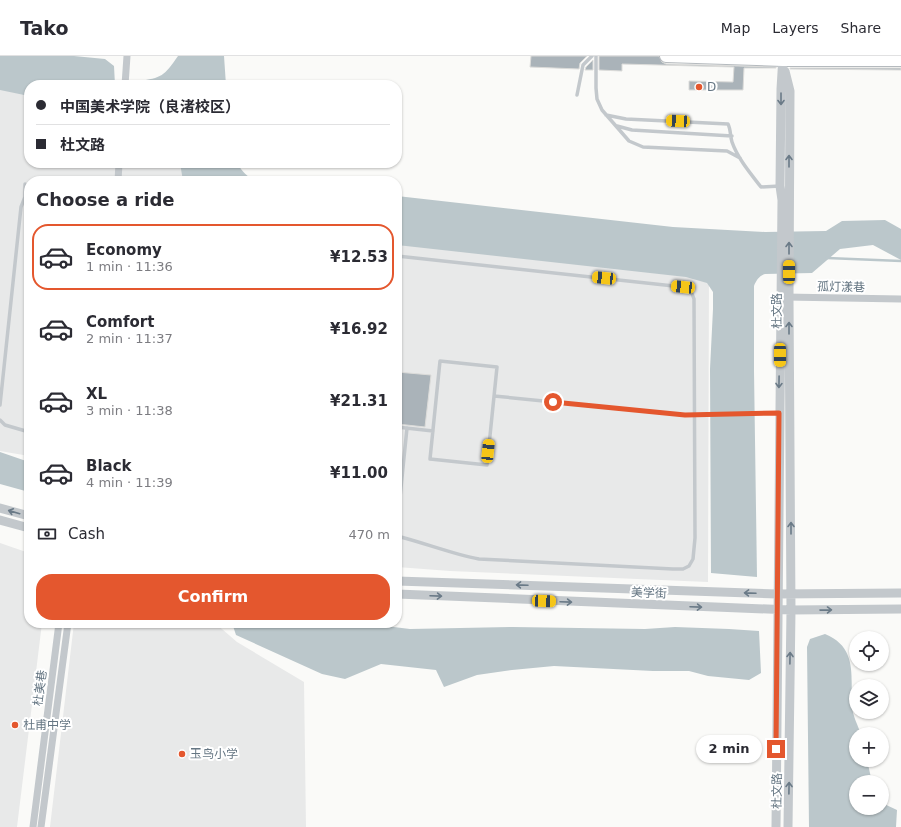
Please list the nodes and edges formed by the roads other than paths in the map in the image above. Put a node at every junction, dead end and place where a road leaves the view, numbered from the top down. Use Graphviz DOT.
graph roads {
  1 [pos="127,56"];
  2 [pos="592,56"];
  3 [pos="596,56"];
  4 [pos="666,56"];
  5 [pos="783,58"];
  6 [pos="901,60"];
  7 [pos="125,80"];
  8 [pos="577,95"];
  9 [pos="606,115"];
  10 [pos="616,126"];
  11 [pos="732,136"];
  12 [pos="740,158"];
  13 [pos="780,186"];
  14 [pos="785,200"];
  15 [pos="24,202"];
  16 [pos="402,257"];
  17 [pos="785,297"];
  18 [pos="901,299"];
  19 [pos="494,396"];
  20 [pos="0,405"];
  21 [pos="779,413"];
  22 [pos="694,414"];
  23 [pos="0,420"];
  24 [pos="402,428"];
  25 [pos="407,428"];
  26 [pos="433,430"];
  27 [pos="24,431"];
  28 [pos="402,478"];
  29 [pos="0,508"];
  30 [pos="24,515"];
  31 [pos="0,520"];
  32 [pos="24,527"];
  33 [pos="402,537"];
  34 [pos="402,581"];
  35 [pos="901,593"];
  36 [pos="402,594"];
  37 [pos="777,594"];
  38 [pos="791,594"];
  39 [pos="901,609"];
  40 [pos="777,610"];
  41 [pos="791,610"];
  42 [pos="59,628"];
  43 [pos="67,628"];
  44 [pos="33,827"];
  45 [pos="41,827"];
  46 [pos="776,827"];
  47 [pos="788,827"];
  1 -- 7 [label="street"];
  2 -- 8 [label="lane"];
  3 -- 9 [label="lane"];
  4 -- 5 [label="main road"];
  5 -- 6 [label="main road"];
  5 -- 13 [label="street, 杜文路, one-way"];
  14 -- 5 [label="street, 杜文路, one-way"];
  9 -- 10 [label="lane"];
  9 -- 11 [label="lane"];
  10 -- 11 [label="lane"];
  10 -- 12 [label="lane"];
  11 -- 12 [label="lane"];
  12 -- 13 [label="lane"];
  13 -- 14 [label="street, 杜文路"];
  14 -- 17 [label="street, 杜文路"];
  15 -- 20 [label="lane"];
  16 -- 22 [label="lane"];
  17 -- 18 [label="street, 孤灯漾巷"];
  17 -- 21 [label="street, 杜文路, one-way"];
  38 -- 17 [label="street, 杜文路, one-way"];
  19 -- 22 [label="lane"];
  19 -- 26 [label="lane"];
  19 -- 26 [label="lane"];
  21 -- 22 [label="lane"];
  21 -- 37 [label="street, 杜文路"];
  22 -- 33 [label="lane"];
  23 -- 27 [label="lane"];
  24 -- 25 [label="lane"];
  25 -- 26 [label="lane"];
  25 -- 28 [label="lane"];
  30 -- 29 [label="street, one-way"];
  31 -- 32 [label="street"];
  37 -- 34 [label="street, 美学街, one-way"];
  35 -- 38 [label="street, 美学街"];
  36 -- 40 [label="street, 美学街, one-way"];
  37 -- 38 [label="street, 美学街"];
  37 -- 40 [label="street, 杜文路"];
  38 -- 41 [label="street, 杜文路"];
  41 -- 39 [label="street, 美学街, one-way"];
  40 -- 41 [label="street, 美学街"];
  40 -- 46 [label="street, 杜文路"];
  47 -- 41 [label="street, 杜文路, one-way"];
  42 -- 44 [label="street, 杜美巷"];
  43 -- 45 [label="street, 杜美巷"];
}
